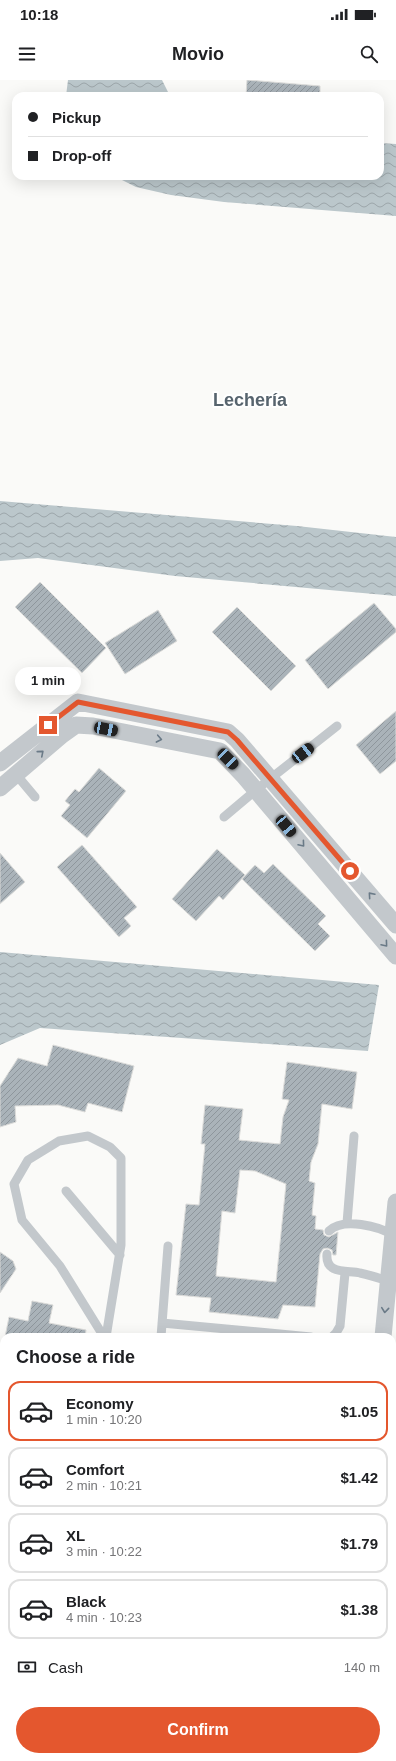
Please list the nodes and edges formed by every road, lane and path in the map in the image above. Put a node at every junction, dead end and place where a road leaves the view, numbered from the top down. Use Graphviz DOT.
graph roads {
  1 [pos="337,726"];
  2 [pos="2,761"];
  3 [pos="16,774"];
  4 [pos="270,779"];
  5 [pos="0,788"];
  6 [pos="256,790"];
  7 [pos="35,797"];
  8 [pos="224,817"];
  9 [pos="396,924"];
  10 [pos="396,956"];
  11 [pos="354,1136"];
  12 [pos="66,1191"];
  13 [pos="396,1202"];
  14 [pos="347,1223"];
  15 [pos="329,1231"];
  16 [pos="394,1235"];
  17 [pos="168,1246"];
  18 [pos="327,1254"];
  19 [pos="120,1255"];
  20 [pos="345,1273"];
  21 [pos="388,1282"];
  22 [pos="162,1323"];
  23 [pos="102,1333"];
  24 [pos="106,1333"];
  25 [pos="161,1333"];
  26 [pos="268,1333"];
  27 [pos="336,1333"];
  28 [pos="383,1333"];
  1 -- 4 [label="lane"];
  2 -- 3 [label="lane"];
  2 -- 4 [label="street"];
  3 -- 5 [label="street"];
  3 -- 6 [label="street, one-way"];
  3 -- 7 [label="lane"];
  4 -- 6 [label="lane"];
  9 -- 4 [label="street, one-way"];
  6 -- 8 [label="lane"];
  6 -- 10 [label="street, one-way"];
  11 -- 14 [label="lane"];
  12 -- 19 [label="lane"];
  13 -- 16 [label="street"];
  14 -- 15 [label="lane"];
  14 -- 16 [label="lane"];
  16 -- 21 [label="street"];
  17 -- 22 [label="lane"];
  18 -- 20 [label="lane"];
  19 -- 23 [label="lane"];
  19 -- 24 [label="lane"];
  20 -- 21 [label="lane"];
  20 -- 27 [label="lane"];
  21 -- 28 [label="street, one-way"];
  22 -- 25 [label="lane"];
  22 -- 26 [label="lane"];
}
